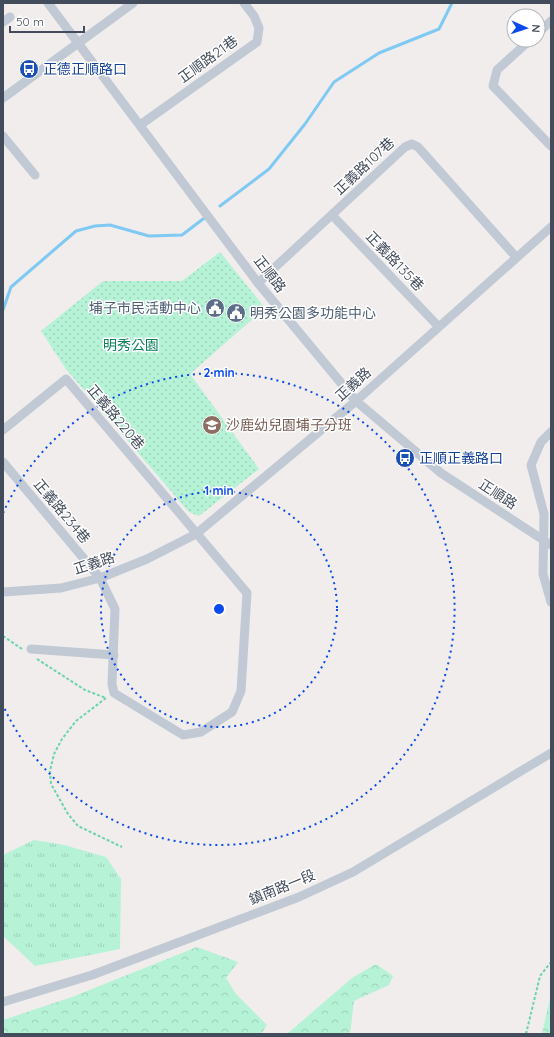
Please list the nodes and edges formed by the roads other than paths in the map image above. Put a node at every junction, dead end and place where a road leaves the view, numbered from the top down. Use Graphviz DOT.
graph roads {
  1 [pos="48,3"];
  2 [pos="132,3"];
  3 [pos="244,3"];
  4 [pos="79,43"];
  5 [pos="521,48"];
  6 [pos="3,98"];
  7 [pos="140,125"];
  8 [pos="3,136"];
  9 [pos="551,146"];
  10 [pos="35,175"];
  11 [pos="332,215"];
  12 [pos="551,227"];
  13 [pos="516,257"];
  14 [pos="258,282"];
  15 [pos="438,326"];
  16 [pos="356,401"];
  17 [pos="3,430"];
  18 [pos="551,432"];
  19 [pos="3,462"];
  20 [pos="196,534"];
  21 [pos="548,543"];
  22 [pos="100,578"];
  23 [pos="3,592"];
  24 [pos="551,602"];
  25 [pos="31,653"];
  26 [pos="114,655"];
  27 [pos="551,753"];
  28 [pos="3,1002"];
  1 -- 4 [label="street, 正順路"];
  2 -- 4 [label="street"];
  3 -- 7 [label="street, 正順路21巷"];
  4 -- 6 [label="street"];
  4 -- 7 [label="street, 正順路"];
  5 -- 9 [label="street"];
  7 -- 14 [label="street, 正順路"];
  8 -- 10 [label="street"];
  11 -- 13 [label="street, 正義路107巷"];
  11 -- 14 [label="street, 正義路107巷"];
  11 -- 15 [label="street, 正義路135巷"];
  12 -- 13 [label="street, 正義路"];
  13 -- 15 [label="street, 正義路"];
  14 -- 16 [label="street, 正順路"];
  15 -- 16 [label="street, 正義路"];
  16 -- 20 [label="street, 正義路"];
  16 -- 21 [label="street, 正順路"];
  17 -- 20 [label="street, 正義路220巷"];
  18 -- 21 [label="street"];
  19 -- 22 [label="street, 正義路234巷"];
  20 -- 22 [label="street, 正義路"];
  20 -- 26 [label="street, 正義路234巷"];
  21 -- 24 [label="street"];
  22 -- 23 [label="street, 正義路"];
  22 -- 26 [label="street, 正義路234巷"];
  25 -- 26 [label="street"];
  27 -- 28 [label="street, 鎮南路一段"];
}
